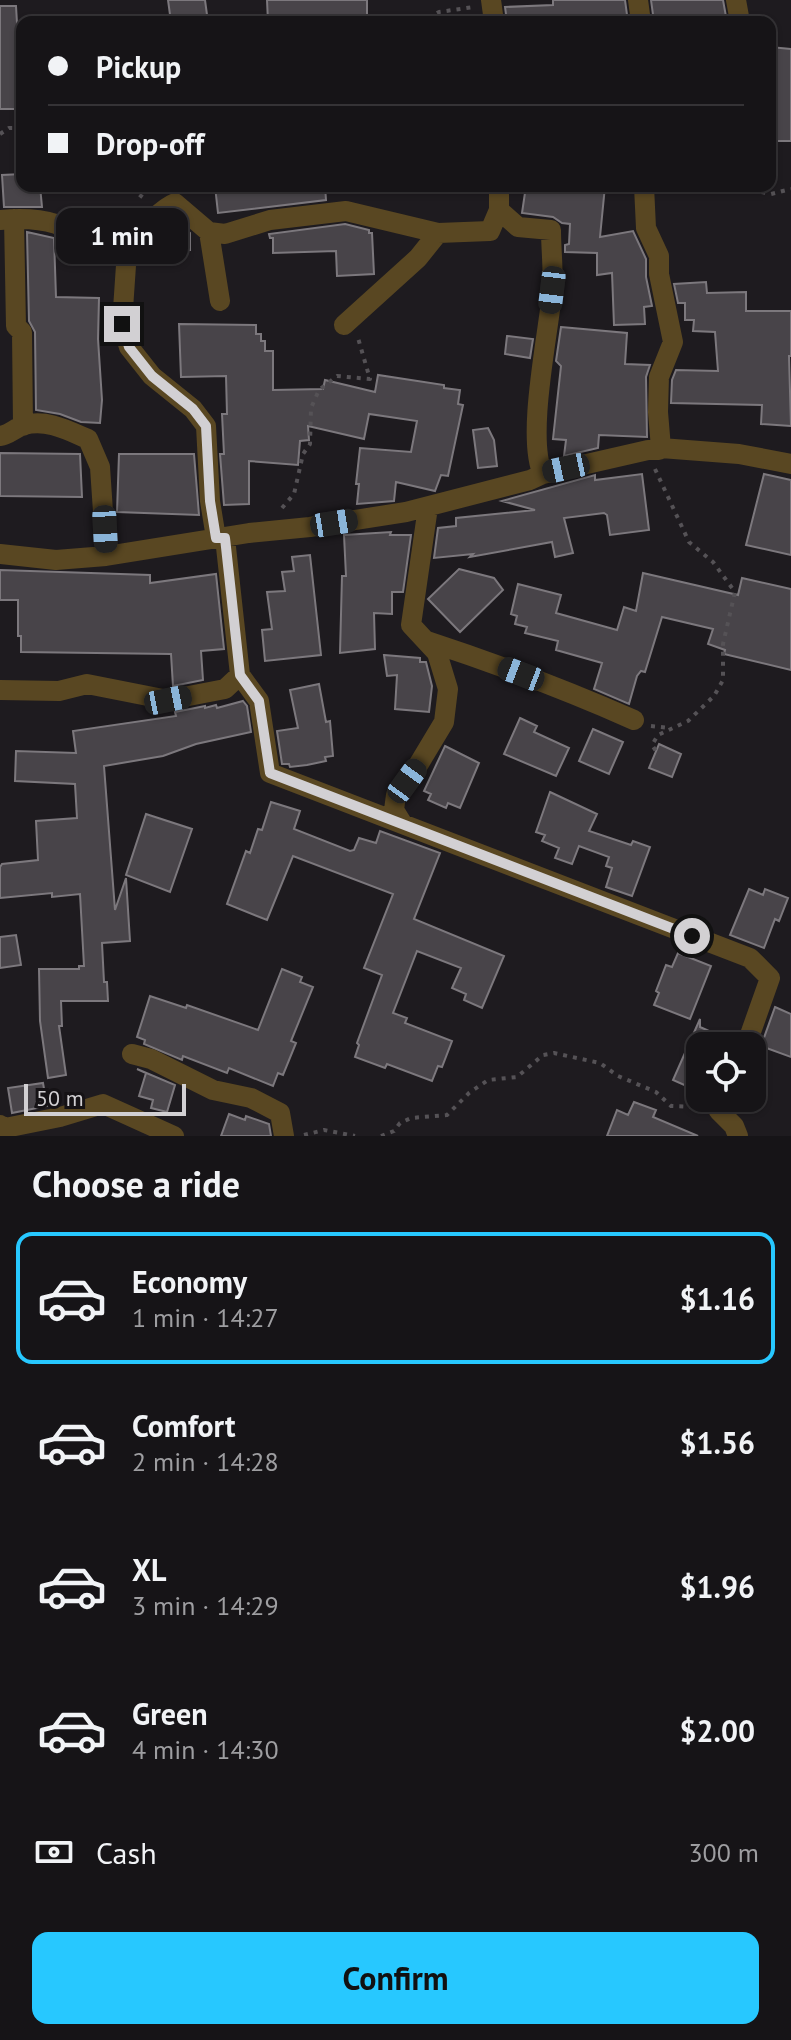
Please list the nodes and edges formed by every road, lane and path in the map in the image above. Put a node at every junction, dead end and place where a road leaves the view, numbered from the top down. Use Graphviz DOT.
graph roads {
  1 [pos="491,0"];
  2 [pos="431,16"];
  3 [pos="791,189"];
  4 [pos="499,192"];
  5 [pos="644,192"];
  6 [pos="761,192"];
  7 [pos="499,210"];
  8 [pos="7,220"];
  9 [pos="209,232"];
  10 [pos="438,233"];
  11 [pos="128,236"];
  12 [pos="220,301"];
  13 [pos="350,320"];
  14 [pos="23,426"];
  15 [pos="0,436"];
  16 [pos="660,449"];
  17 [pos="791,464"];
  18 [pos="543,474"];
  19 [pos="428,507"];
  20 [pos="276,512"];
  21 [pos="221,538"];
  22 [pos="0,554"];
  23 [pos="106,556"];
  24 [pos="427,641"];
  25 [pos="240,675"];
  26 [pos="0,690"];
  27 [pos="634,720"];
  28 [pos="656,751"];
  29 [pos="402,823"];
  30 [pos="751,1032"];
  31 [pos="132,1054"];
  32 [pos="686,1106"];
  33 [pos="726,1112"];
  34 [pos="0,1125"];
  35 [pos="174,1136"];
  36 [pos="284,1136"];
  37 [pos="301,1136"];
  38 [pos="355,1136"];
  39 [pos="381,1136"];
  40 [pos="738,1136"];
  1 -- 2 [label="path"];
  3 -- 6 [label="path"];
  4 -- 7 [label="street"];
  5 -- 16 [label="street"];
  7 -- 10 [label="street"];
  7 -- 18 [label="street"];
  8 -- 11 [label="street"];
  8 -- 14 [label="street"];
  9 -- 10 [label="street"];
  9 -- 11 [label="street"];
  9 -- 12 [label="street"];
  10 -- 13 [label="street"];
  11 -- 21 [label="street"];
  13 -- 20 [label="path"];
  14 -- 15 [label="street"];
  14 -- 23 [label="street"];
  16 -- 17 [label="street"];
  16 -- 18 [label="street"];
  16 -- 28 [label="path"];
  18 -- 19 [label="street"];
  19 -- 21 [label="street"];
  19 -- 24 [label="street"];
  21 -- 23 [label="street"];
  21 -- 25 [label="street"];
  22 -- 23 [label="street"];
  24 -- 27 [label="street"];
  24 -- 29 [label="street"];
  25 -- 26 [label="street"];
  25 -- 29 [label="street"];
  29 -- 30 [label="street"];
  31 -- 36 [label="street"];
  32 -- 39 [label="path"];
  33 -- 40 [label="street"];
  34 -- 35 [label="street"];
  37 -- 38 [label="path"];
}
